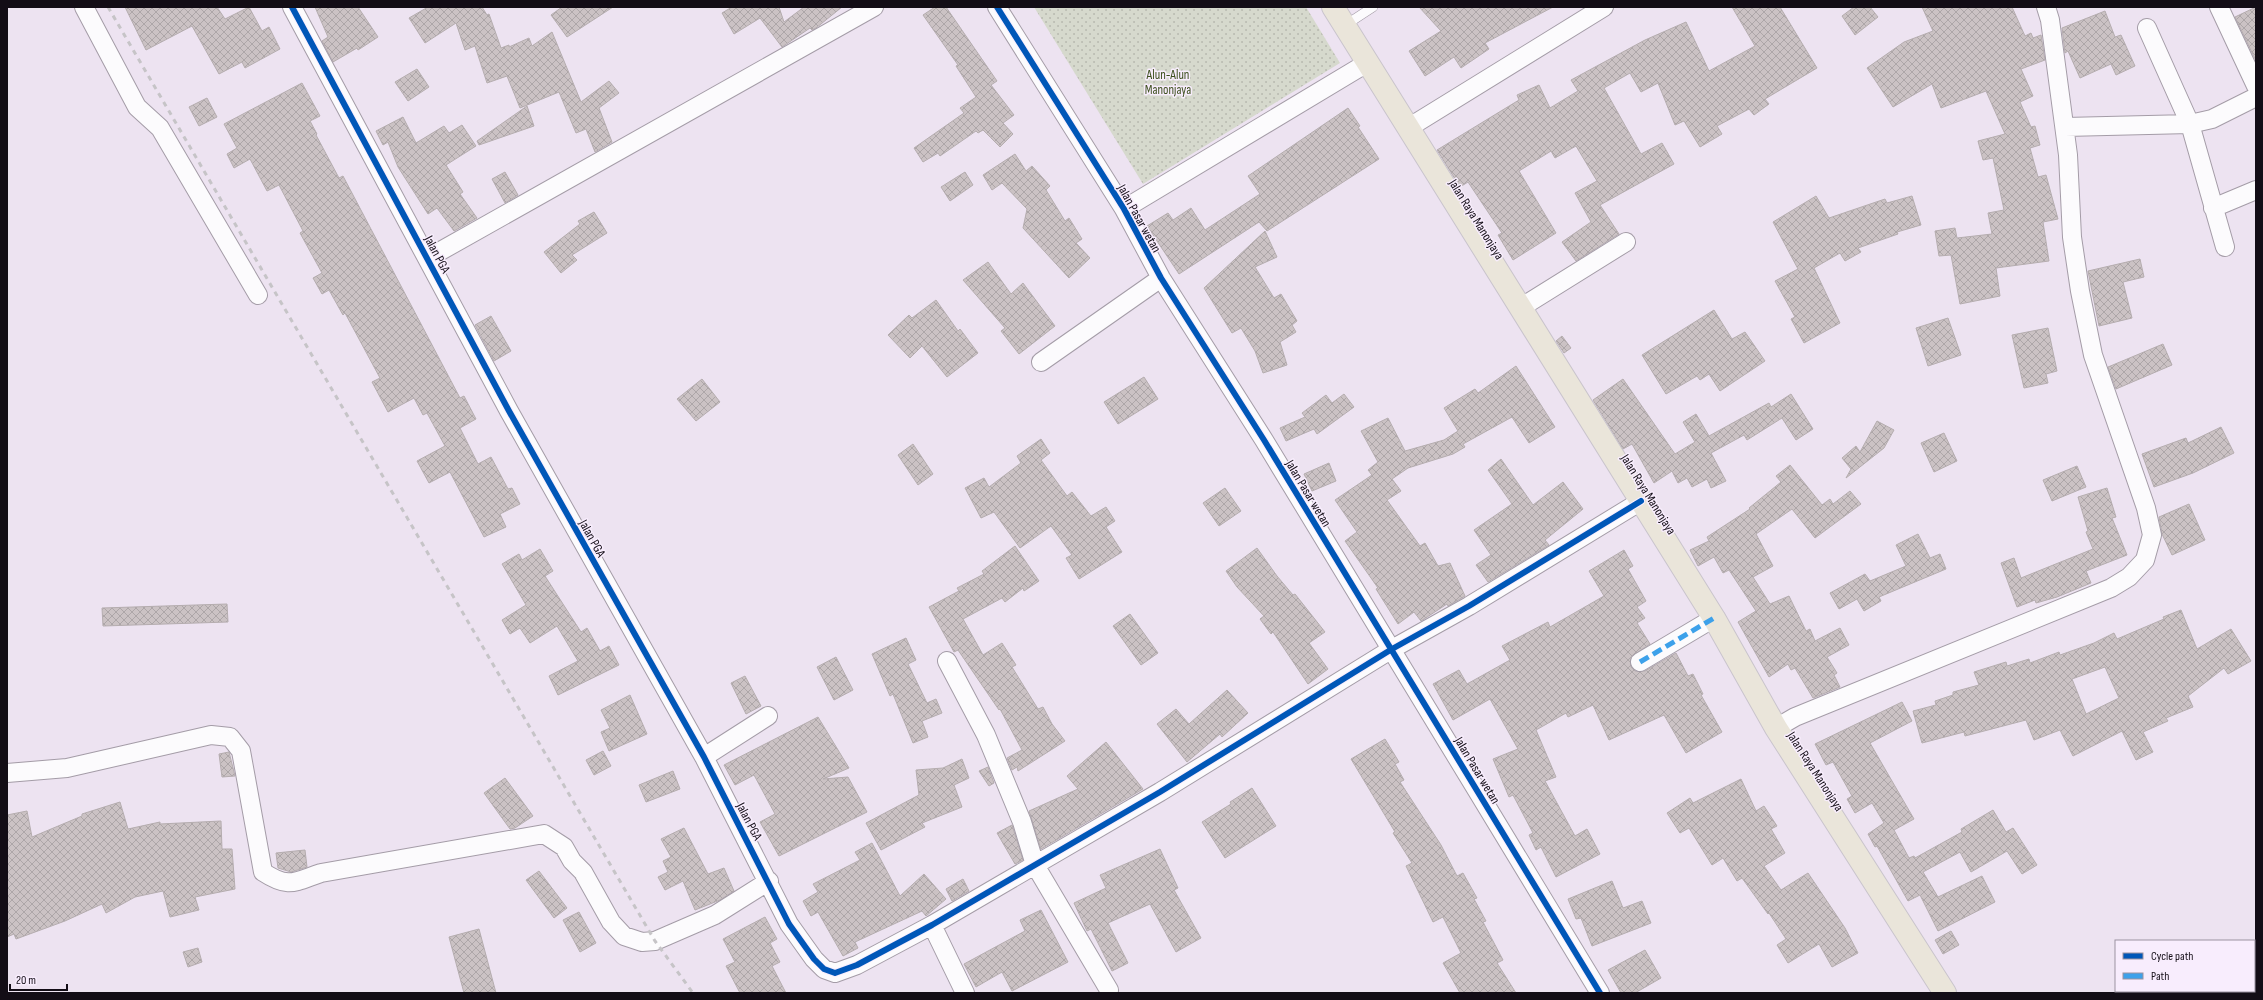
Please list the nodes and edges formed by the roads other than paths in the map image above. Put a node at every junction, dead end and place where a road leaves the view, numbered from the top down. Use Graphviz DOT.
graph roads {
  1 [pos="84,7"];
  2 [pos="292,7"];
  3 [pos="874,7"];
  4 [pos="997,7"];
  5 [pos="1333,7"];
  6 [pos="1373,7"];
  7 [pos="1604,7"];
  8 [pos="2046,7"];
  9 [pos="2219,7"];
  10 [pos="1344,26"];
  11 [pos="2147,28"];
  12 [pos="1368,64"];
  13 [pos="2256,86"];
  14 [pos="2256,98"];
  15 [pos="2190,124"];
  16 [pos="2065,127"];
  17 [pos="1408,128"];
  18 [pos="2256,190"];
  19 [pos="1124,208"];
  20 [pos="2214,208"];
  21 [pos="1626,242"];
  22 [pos="2225,247"];
  23 [pos="428,258"];
  24 [pos="1161,278"];
  25 [pos="258,294"];
  26 [pos="1520,308"];
  27 [pos="1041,362"];
  28 [pos="1641,501"];
  29 [pos="1714,618"];
  30 [pos="1392,649"];
  31 [pos="947,661"];
  32 [pos="1640,662"];
  33 [pos="768,716"];
  34 [pos="1776,728"];
  35 [pos="704,758"];
  36 [pos="7,773"];
  37 [pos="1034,865"];
  38 [pos="769,880"];
  39 [pos="932,925"];
  40 [pos="1109,990"];
  41 [pos="965,993"];
  42 [pos="1600,993"];
  43 [pos="1945,993"];
  1 -- 25 [label="street"];
  2 -- 23 [label="street, Jalan PGA"];
  3 -- 23 [label="street"];
  4 -- 19 [label="street, Jalan Pasar wetan"];
  5 -- 10 [label="main road, Jalan Raya Manonjaya"];
  6 -- 10 [label="lane"];
  7 -- 17 [label="street"];
  8 -- 16 [label="street"];
  9 -- 13 [label="street"];
  10 -- 12 [label="main road, Jalan Raya Manonjaya"];
  11 -- 15 [label="street"];
  12 -- 17 [label="main road, Jalan Raya Manonjaya"];
  12 -- 19 [label="street"];
  14 -- 15 [label="street"];
  15 -- 16 [label="street"];
  15 -- 20 [label="street"];
  16 -- 34 [label="street"];
  17 -- 26 [label="main road, Jalan Raya Manonjaya"];
  18 -- 20 [label="street"];
  19 -- 24 [label="street, Jalan Pasar wetan"];
  20 -- 22 [label="street"];
  21 -- 26 [label="street"];
  23 -- 35 [label="street, Jalan PGA"];
  24 -- 27 [label="street"];
  24 -- 30 [label="street, Jalan Pasar wetan"];
  26 -- 28 [label="main road, Jalan Raya Manonjaya"];
  28 -- 29 [label="main road, Jalan Raya Manonjaya"];
  28 -- 30 [label="street"];
  29 -- 32 [label="street"];
  29 -- 34 [label="main road, Jalan Raya Manonjaya"];
  30 -- 37 [label="street"];
  30 -- 42 [label="street, Jalan Pasar wetan"];
  31 -- 37 [label="street"];
  33 -- 35 [label="street"];
  34 -- 43 [label="main road, Jalan Raya Manonjaya"];
  35 -- 38 [label="street, Jalan PGA"];
  36 -- 38 [label="street"];
  37 -- 39 [label="street"];
  37 -- 40 [label="street"];
  38 -- 39 [label="street, Jalan PGA"];
  39 -- 41 [label="street"];
}
